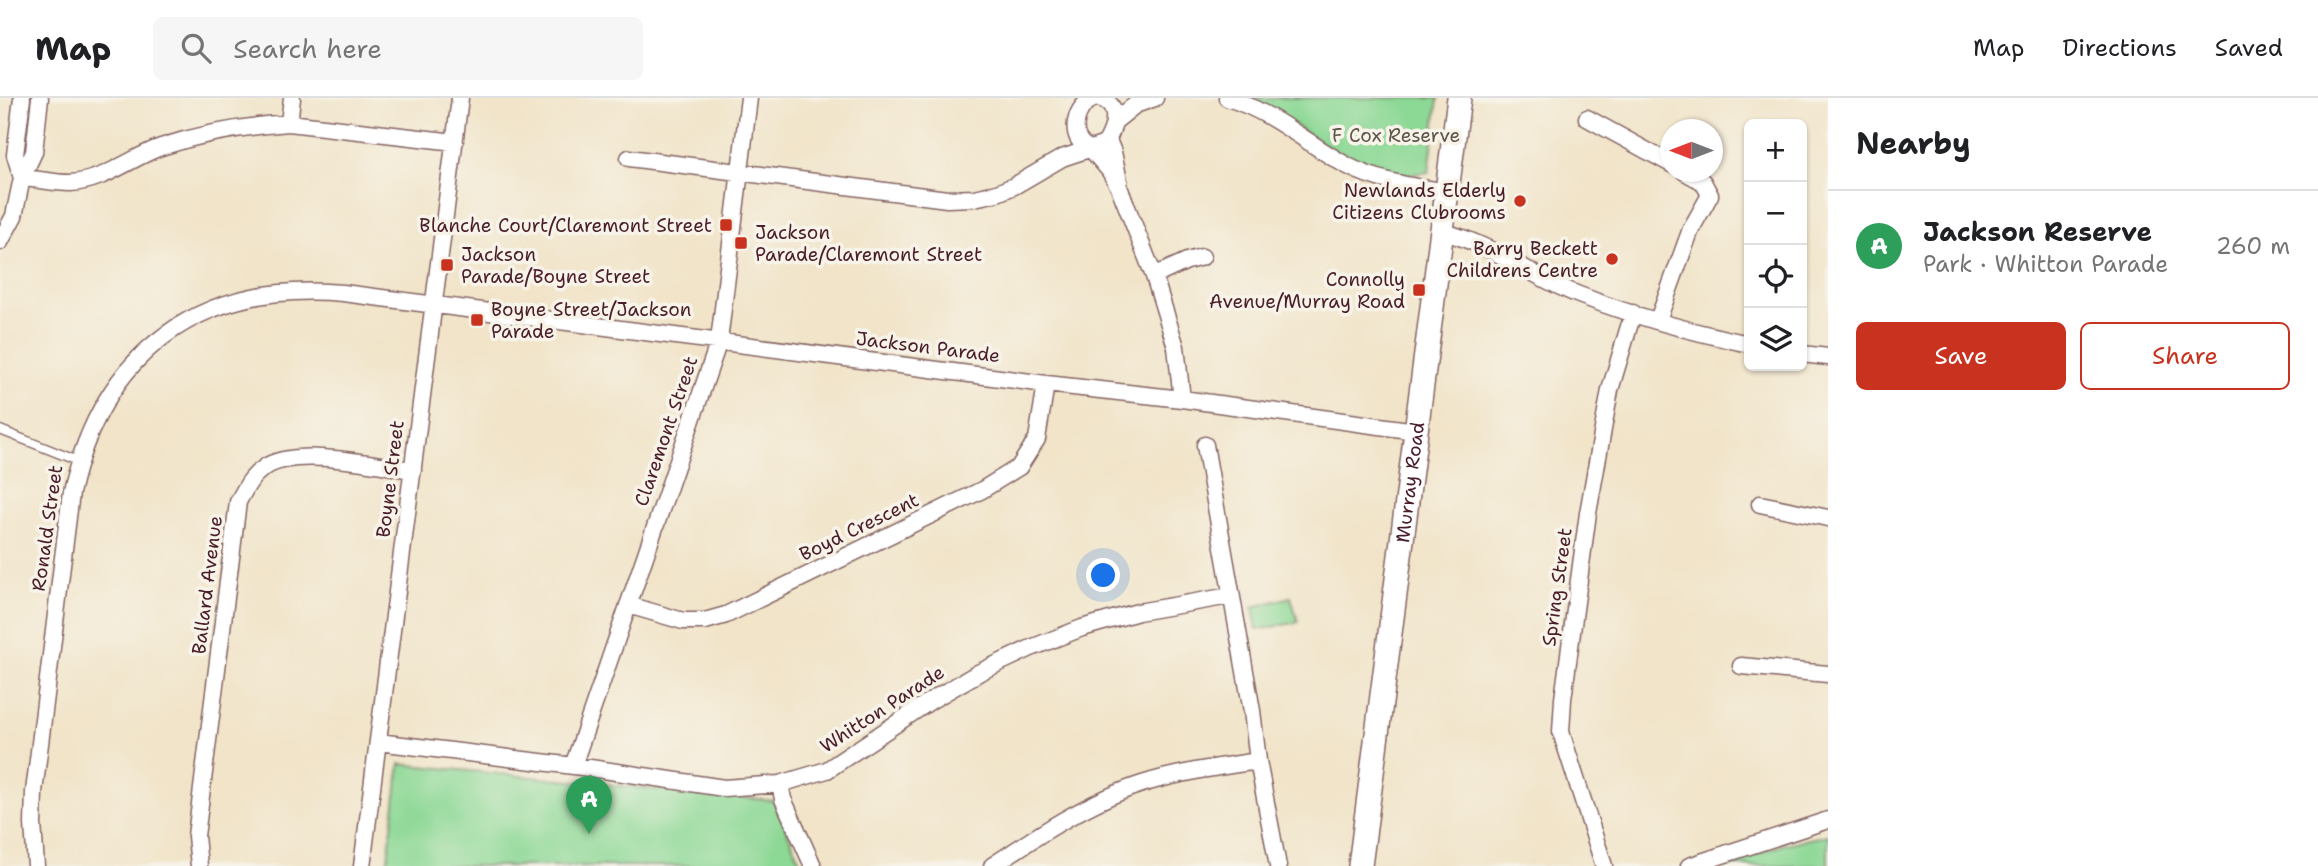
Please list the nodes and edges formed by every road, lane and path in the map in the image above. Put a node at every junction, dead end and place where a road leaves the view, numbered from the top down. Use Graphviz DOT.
graph roads {
  1 [pos="22,98"];
  2 [pos="40,98"];
  3 [pos="292,98"];
  4 [pos="460,98"];
  5 [pos="749,98"];
  6 [pos="1133,98"];
  7 [pos="1155,98"];
  8 [pos="1227,98"];
  9 [pos="1459,98"];
  10 [pos="1100,99"];
  11 [pos="1078,104"];
  12 [pos="1587,118"];
  13 [pos="1114,122"];
  14 [pos="289,123"];
  15 [pos="1075,130"];
  16 [pos="1108,140"];
  17 [pos="455,142"];
  18 [pos="1090,149"];
  19 [pos="628,158"];
  20 [pos="1660,158"];
  21 [pos="1044,167"];
  22 [pos="740,171"];
  23 [pos="22,177"];
  24 [pos="1703,182"];
  25 [pos="1119,187"];
  26 [pos="1448,192"];
  27 [pos="7,214"];
  28 [pos="1443,232"];
  29 [pos="0,242"];
  30 [pos="1202,257"];
  31 [pos="1154,276"];
  32 [pos="434,306"];
  33 [pos="1633,313"];
  34 [pos="1658,320"];
  35 [pos="719,341"];
  36 [pos="1744,343"];
  37 [pos="1807,355"];
  38 [pos="1828,357"];
  39 [pos="1046,384"];
  40 [pos="1182,399"];
  41 [pos="0,430"];
  42 [pos="1416,431"];
  43 [pos="1205,445"];
  44 [pos="78,461"];
  45 [pos="413,470"];
  46 [pos="1760,504"];
  47 [pos="1828,518"];
  48 [pos="1230,596"];
  49 [pos="628,604"];
  50 [pos="1741,666"];
  51 [pos="1828,674"];
  52 [pos="378,743"];
  53 [pos="1258,761"];
  54 [pos="573,766"];
  55 [pos="780,784"];
  56 [pos="1828,820"];
  57 [pos="36,866"];
  58 [pos="199,866"];
  59 [pos="362,866"];
  60 [pos="813,866"];
  61 [pos="992,866"];
  62 [pos="1278,866"];
  63 [pos="1360,866"];
  64 [pos="1604,866"];
  65 [pos="1689,866"];
  1 -- 23 [label="street"];
  2 -- 23 [label="street"];
  3 -- 14 [label="street"];
  4 -- 17 [label="street, Boyne Street"];
  5 -- 22 [label="street, Claremont Street"];
  6 -- 10 [label="street"];
  7 -- 13 [label="street"];
  8 -- 26 [label="street"];
  9 -- 26 [label="main road, Murray Road"];
  10 -- 11 [label="street"];
  10 -- 13 [label="street"];
  11 -- 15 [label="street"];
  12 -- 20 [label="street"];
  13 -- 16 [label="street"];
  14 -- 17 [label="street"];
  14 -- 23 [label="street"];
  15 -- 18 [label="street"];
  15 -- 21 [label="street"];
  16 -- 18 [label="street"];
  16 -- 25 [label="street"];
  17 -- 32 [label="street, Boyne Street"];
  18 -- 21 [label="street"];
  18 -- 25 [label="street"];
  19 -- 22 [label="street"];
  21 -- 22 [label="street"];
  22 -- 35 [label="street, Claremont Street"];
  23 -- 27 [label="street"];
  24 -- 34 [label="street"];
  25 -- 31 [label="street"];
  26 -- 28 [label="main road, Murray Road"];
  27 -- 29 [label="street"];
  28 -- 33 [label="street"];
  28 -- 42 [label="main road, Murray Road"];
  30 -- 31 [label="street"];
  31 -- 40 [label="street"];
  32 -- 35 [label="street, Jackson Parade"];
  32 -- 44 [label="street, Ronald Street"];
  32 -- 45 [label="street, Boyne Street"];
  33 -- 34 [label="street"];
  33 -- 64 [label="street, Spring Street"];
  34 -- 36 [label="street"];
  35 -- 39 [label="street, Jackson Parade"];
  35 -- 49 [label="street, Claremont Street"];
  37 -- 38 [label="street"];
  39 -- 40 [label="street, Jackson Parade"];
  39 -- 49 [label="street, Boyd Crescent"];
  40 -- 42 [label="street, Jackson Parade"];
  41 -- 44 [label="lane"];
  42 -- 63 [label="main road, Murray Road"];
  43 -- 48 [label="street"];
  44 -- 57 [label="street, Ronald Street"];
  45 -- 52 [label="street, Boyne Street"];
  45 -- 58 [label="street, Ballard Avenue"];
  46 -- 47 [label="street"];
  48 -- 53 [label="street"];
  48 -- 55 [label="street, Whitton Parade"];
  49 -- 54 [label="street, Claremont Street"];
  50 -- 51 [label="street"];
  52 -- 54 [label="street, Whitton Parade"];
  52 -- 59 [label="street, Boyne Street"];
  53 -- 61 [label="street"];
  53 -- 62 [label="street"];
  54 -- 55 [label="street, Whitton Parade"];
  55 -- 60 [label="street"];
  56 -- 65 [label="street"];
}
